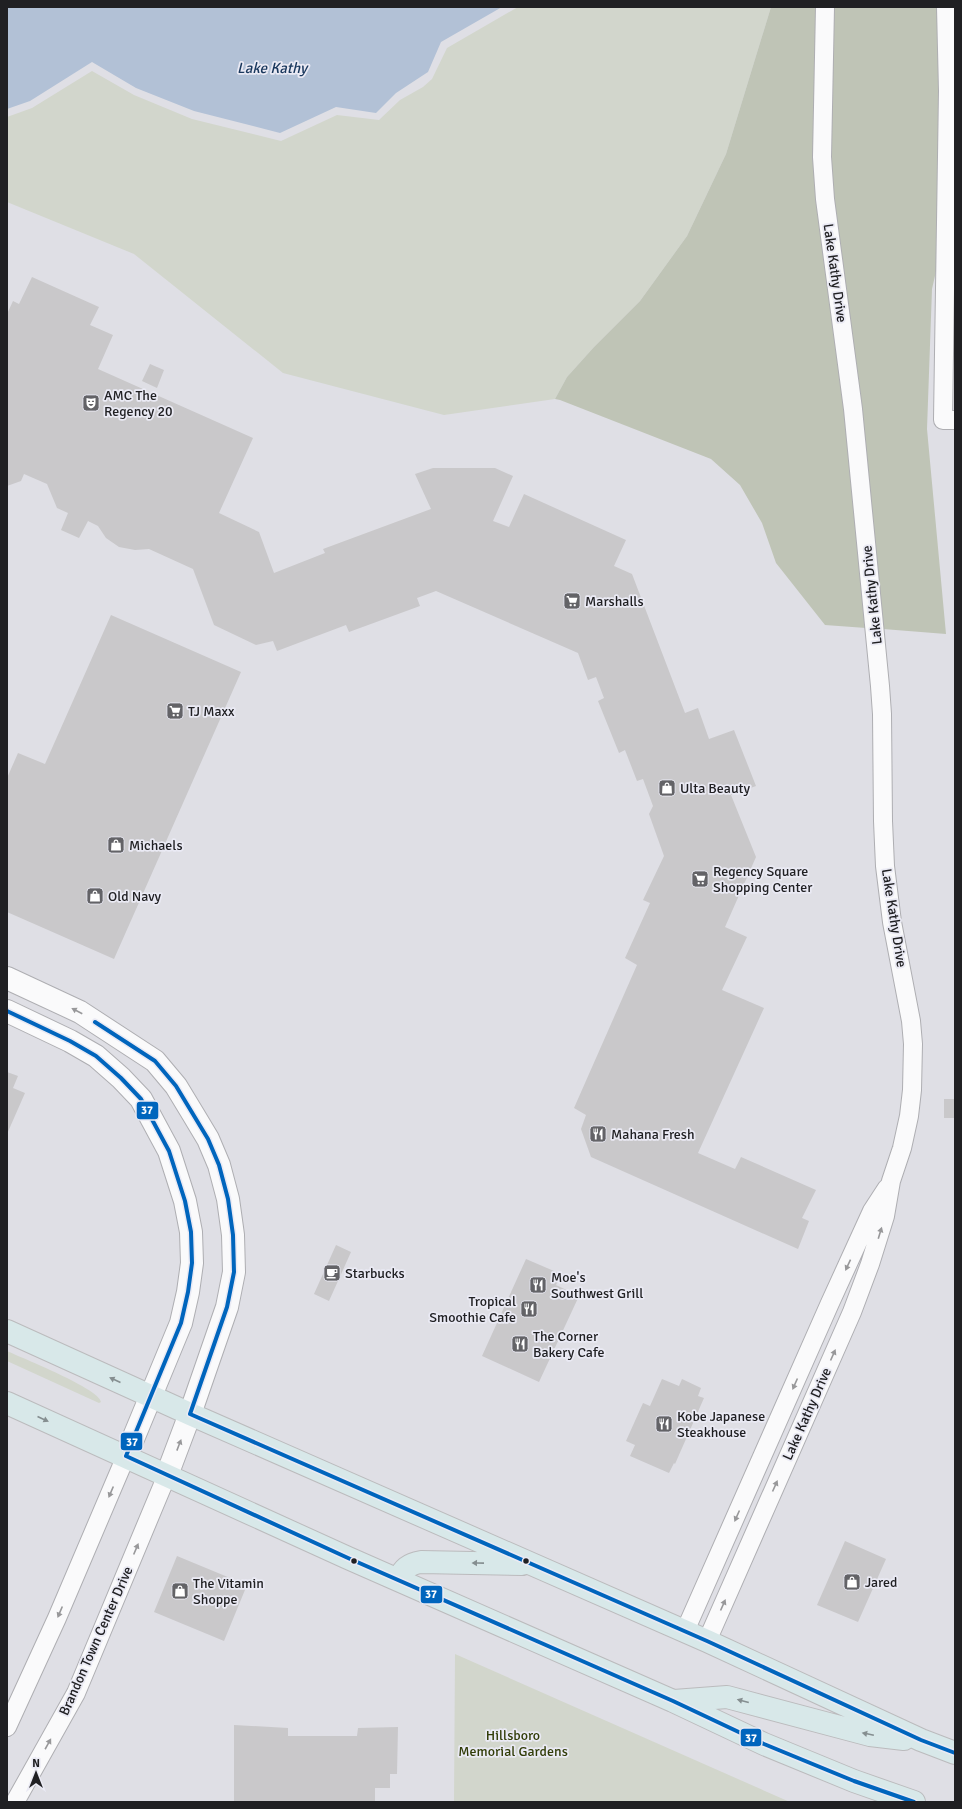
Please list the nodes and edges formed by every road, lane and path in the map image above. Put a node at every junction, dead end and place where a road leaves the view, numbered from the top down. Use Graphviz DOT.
graph roads {
  1 [pos="825,7"];
  2 [pos="946,7"];
  3 [pos="949,420"];
  4 [pos="7,978"];
  5 [pos="7,1011"];
  6 [pos="891,1181"];
  7 [pos="7,1331"];
  8 [pos="150,1396"];
  9 [pos="7,1403"];
  10 [pos="190,1414"];
  11 [pos="126,1456"];
  12 [pos="167,1475"];
  13 [pos="531,1564"];
  14 [pos="398,1579"];
  15 [pos="685,1631"];
  16 [pos="707,1641"];
  17 [pos="673,1701"];
  18 [pos="7,1727"];
  19 [pos="921,1740"];
  20 [pos="955,1753"];
  21 [pos="16,1802"];
  22 [pos="914,1802"];
  1 -- 6 [label="street, Lake Kathy Drive"];
  2 -- 3 [label="street"];
  10 -- 4 [label="street, one-way"];
  5 -- 8 [label="street"];
  6 -- 15 [label="street, Lake Kathy Drive, one-way"];
  16 -- 6 [label="street, Lake Kathy Drive, one-way"];
  8 -- 7 [label="highway, one-way"];
  8 -- 10 [label="highway"];
  8 -- 11 [label="street"];
  9 -- 11 [label="highway, one-way"];
  12 -- 10 [label="street, one-way"];
  10 -- 13 [label="highway"];
  11 -- 12 [label="highway"];
  11 -- 18 [label="street, one-way"];
  12 -- 14 [label="highway"];
  21 -- 12 [label="street, Brandon Town Center Drive, one-way"];
  13 -- 14 [label="highway, one-way"];
  13 -- 15 [label="highway"];
  14 -- 17 [label="highway"];
  15 -- 16 [label="highway"];
  16 -- 19 [label="highway"];
  19 -- 17 [label="highway, one-way"];
  17 -- 22 [label="highway"];
  19 -- 20 [label="highway"];
}
